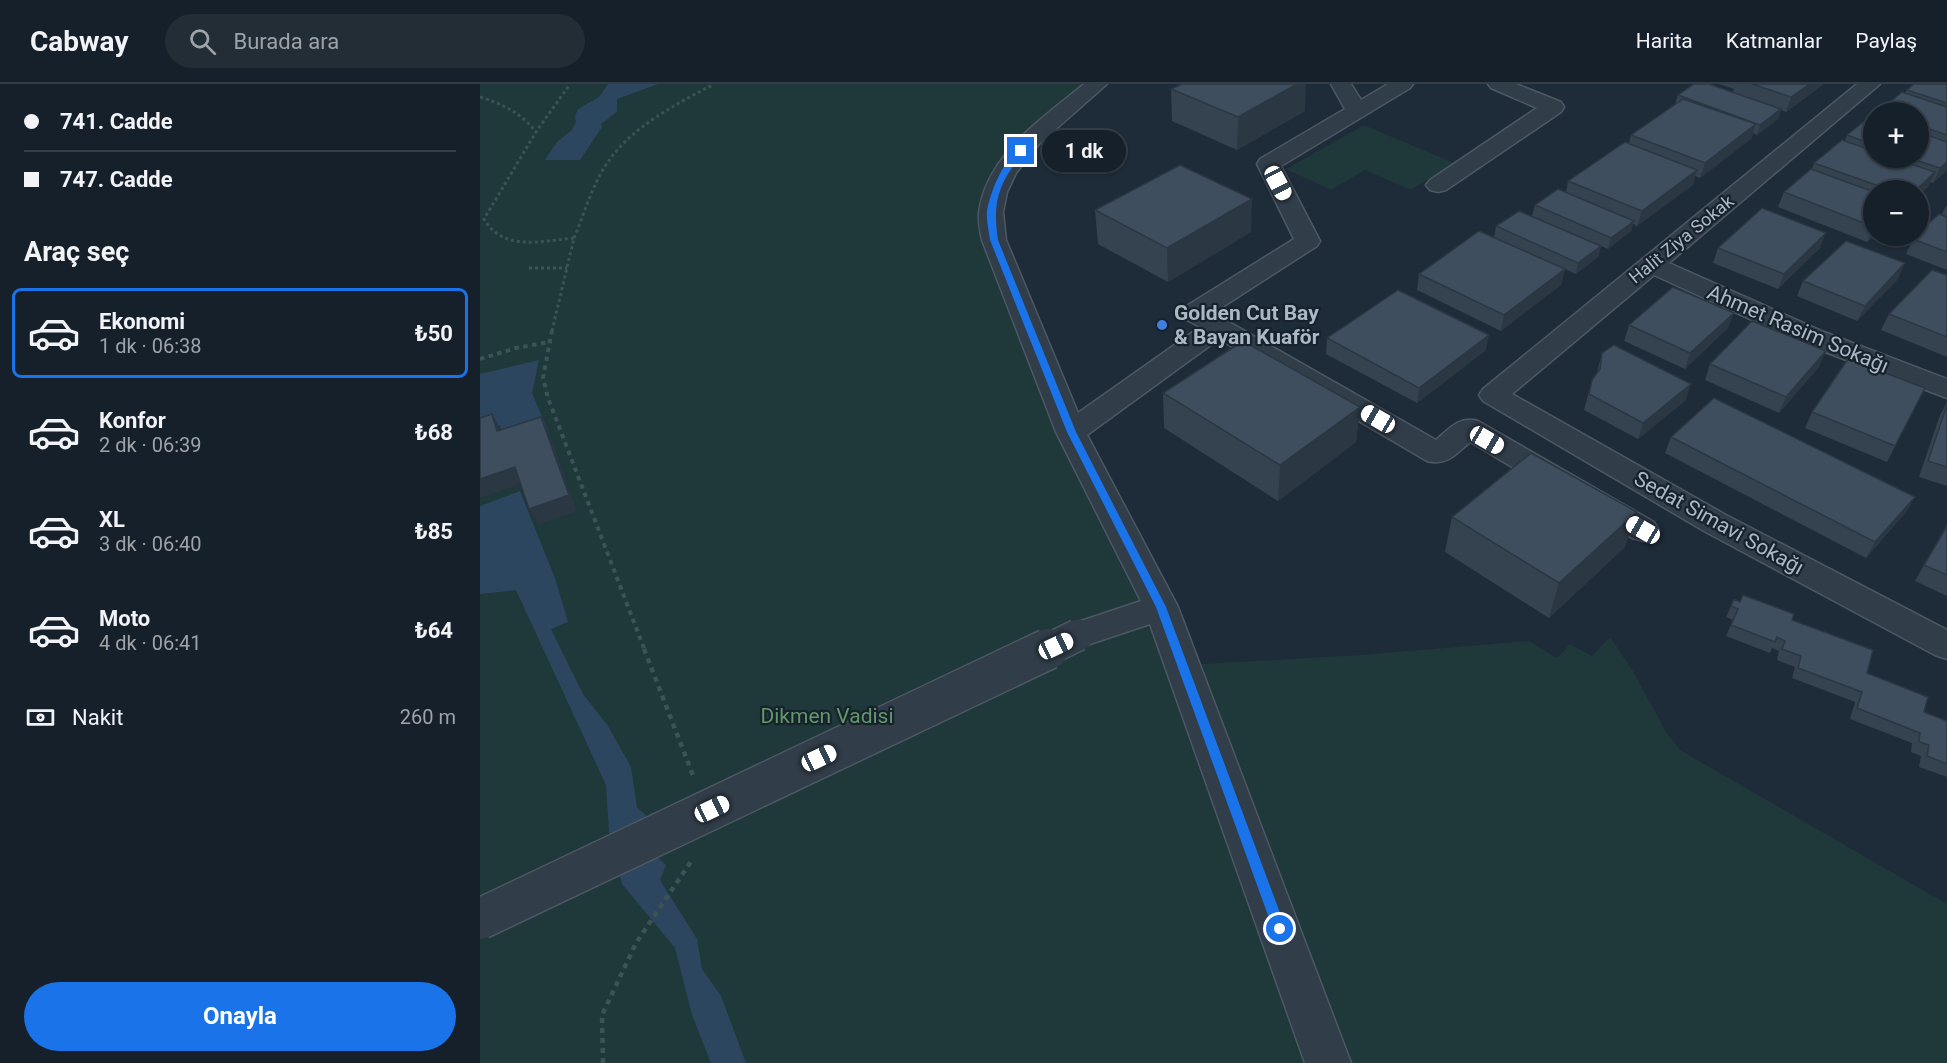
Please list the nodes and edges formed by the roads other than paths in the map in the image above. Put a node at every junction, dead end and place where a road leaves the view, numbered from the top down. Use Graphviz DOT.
graph roads {
  1 [pos="1097,84"];
  2 [pos="1341,84"];
  3 [pos="1403,84"];
  4 [pos="1498,84"];
  5 [pos="1870,84"];
  6 [pos="1358,111"];
  7 [pos="1438,185"];
  8 [pos="1651,264"];
  9 [pos="1218,327"];
  10 [pos="1947,389"];
  11 [pos="1494,395"];
  12 [pos="1071,432"];
  13 [pos="1643,530"];
  14 [pos="1161,607"];
  15 [pos="1947,646"];
  16 [pos="480,919"];
  17 [pos="1328,1063"];
  1 -- 12 [label="street"];
  2 -- 6 [label="street"];
  3 -- 6 [label="street"];
  4 -- 7 [label="street"];
  5 -- 8 [label="street, Halit Ziya Sokak"];
  6 -- 9 [label="street"];
  8 -- 10 [label="street, Ahmet Rasim Sokağı"];
  8 -- 11 [label="street, Halit Ziya Sokak"];
  9 -- 12 [label="street"];
  9 -- 13 [label="street"];
  11 -- 15 [label="street, Sedat Simavi Sokağı"];
  12 -- 14 [label="street"];
  14 -- 16 [label="street, bridge"];
  14 -- 17 [label="street"];
}
